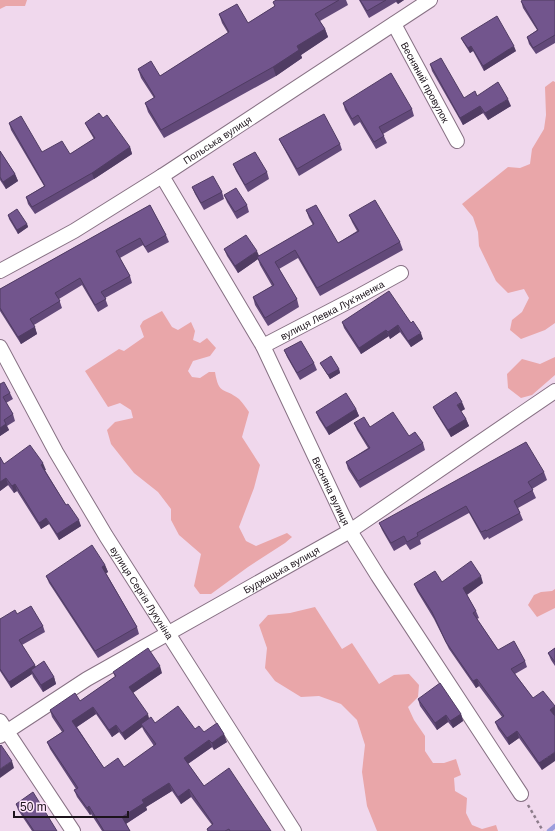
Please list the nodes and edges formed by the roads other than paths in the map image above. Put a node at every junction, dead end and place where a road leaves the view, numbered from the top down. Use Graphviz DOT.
graph roads {
  1 [pos="430,0"];
  2 [pos="394,24"];
  3 [pos="457,142"];
  4 [pos="162,176"];
  5 [pos="0,271"];
  6 [pos="401,272"];
  7 [pos="263,346"];
  8 [pos="0,348"];
  9 [pos="555,391"];
  10 [pos="350,530"];
  11 [pos="168,633"];
  12 [pos="2,730"];
  13 [pos="521,794"];
  14 [pos="73,831"];
  15 [pos="294,831"];
  1 -- 2 [label="street, Польська вулиця"];
  2 -- 3 [label="street, Весняний провулок"];
  2 -- 4 [label="street, Польська вулиця"];
  4 -- 5 [label="street, Польська вулиця"];
  4 -- 7 [label="street, Весняна вулиця"];
  6 -- 7 [label="street, вулиця Левка Лук'яненка"];
  7 -- 10 [label="street, Весняна вулиця"];
  8 -- 11 [label="street, вулиця Сергія Лукуніна"];
  9 -- 10 [label="street, Буджацька вулиця"];
  10 -- 11 [label="street, Буджацька вулиця"];
  10 -- 13 [label="street, Весняна вулиця"];
  11 -- 12 [label="street, Буджацька вулиця"];
  11 -- 15 [label="street, вулиця Сергія Лукуніна"];
  12 -- 14 [label="street"];
}
